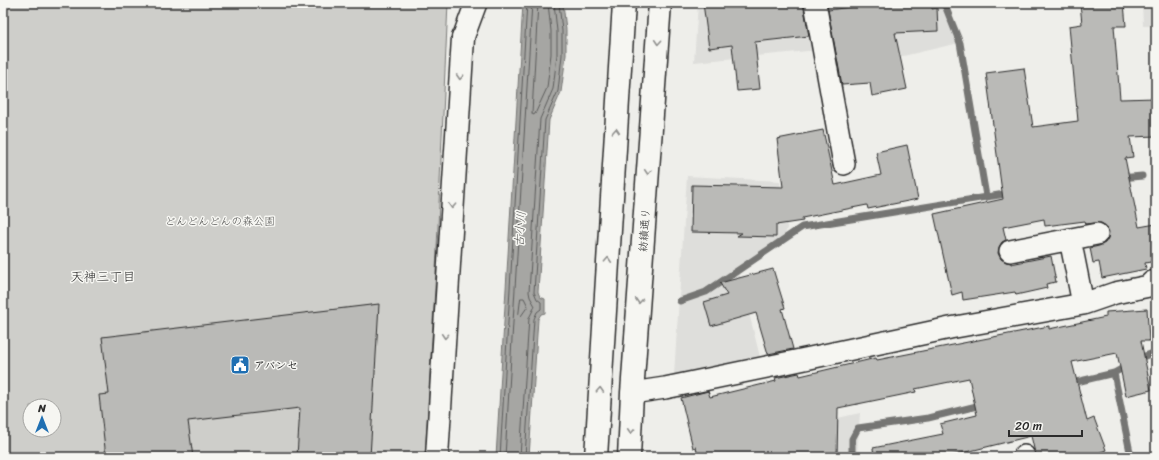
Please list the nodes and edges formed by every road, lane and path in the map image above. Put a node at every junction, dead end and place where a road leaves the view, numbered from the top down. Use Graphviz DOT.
graph roads {
  1 [pos="458,3"];
  2 [pos="476,3"];
  3 [pos="624,3"];
  4 [pos="660,3"];
  5 [pos="815,3"];
  6 [pos="463,38"];
  7 [pos="844,164"];
  8 [pos="1097,234"];
  9 [pos="1070,239"];
  10 [pos="1010,251"];
  11 [pos="1156,281"];
  12 [pos="1083,304"];
  13 [pos="632,393"];
  14 [pos="437,457"];
  15 [pos="596,457"];
  16 [pos="630,457"];
  1 -- 6 [label="street"];
  2 -- 6 [label="street"];
  15 -- 3 [label="main road, one-way"];
  4 -- 13 [label="main road, 紡績通り, one-way"];
  5 -- 7 [label="street"];
  6 -- 14 [label="main road, one-way"];
  8 -- 9 [label="street"];
  9 -- 10 [label="street"];
  9 -- 12 [label="street"];
  11 -- 12 [label="street"];
  12 -- 13 [label="street"];
  13 -- 16 [label="main road, 紡績通り, one-way"];
}
